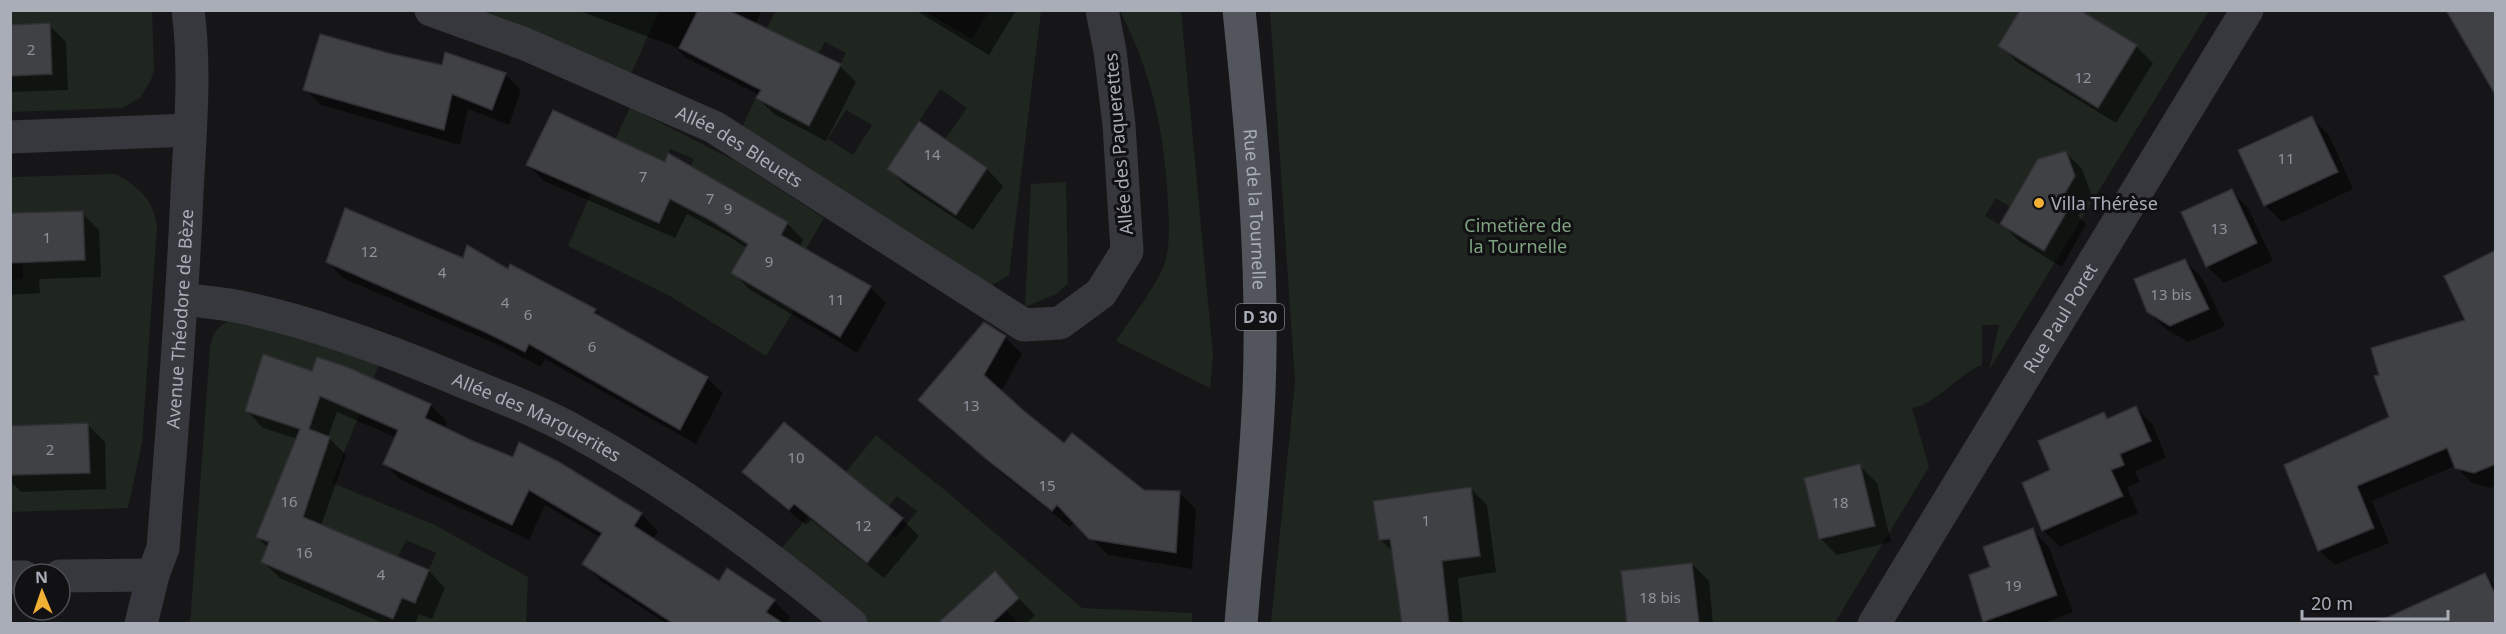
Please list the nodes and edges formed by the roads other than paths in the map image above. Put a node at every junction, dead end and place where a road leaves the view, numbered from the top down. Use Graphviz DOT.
graph roads {
  1 [pos="188,10"];
  2 [pos="431,10"];
  3 [pos="1102,10"];
  4 [pos="1239,10"];
  5 [pos="2247,10"];
  6 [pos="190,130"];
  7 [pos="10,137"];
  8 [pos="182,299"];
  9 [pos="1024,325"];
  10 [pos="153,575"];
  11 [pos="72,576"];
  12 [pos="141,624"];
  13 [pos="851,624"];
  14 [pos="1241,624"];
  15 [pos="1874,624"];
  1 -- 6 [label="street, Avenue Théodore de Bèze"];
  2 -- 9 [label="street, Allée des Bleuets"];
  3 -- 9 [label="street, Allée des Paquerettes"];
  4 -- 14 [label="main road, Rue de la Tournelle / D 30"];
  5 -- 15 [label="street, Rue Paul Poret"];
  6 -- 7 [label="street"];
  6 -- 8 [label="street, Avenue Théodore de Bèze"];
  8 -- 10 [label="street, Avenue Théodore de Bèze"];
  8 -- 13 [label="street, Allée des Marguerites"];
  10 -- 11 [label="street"];
  10 -- 12 [label="street, Avenue Théodore de Bèze"];
}
